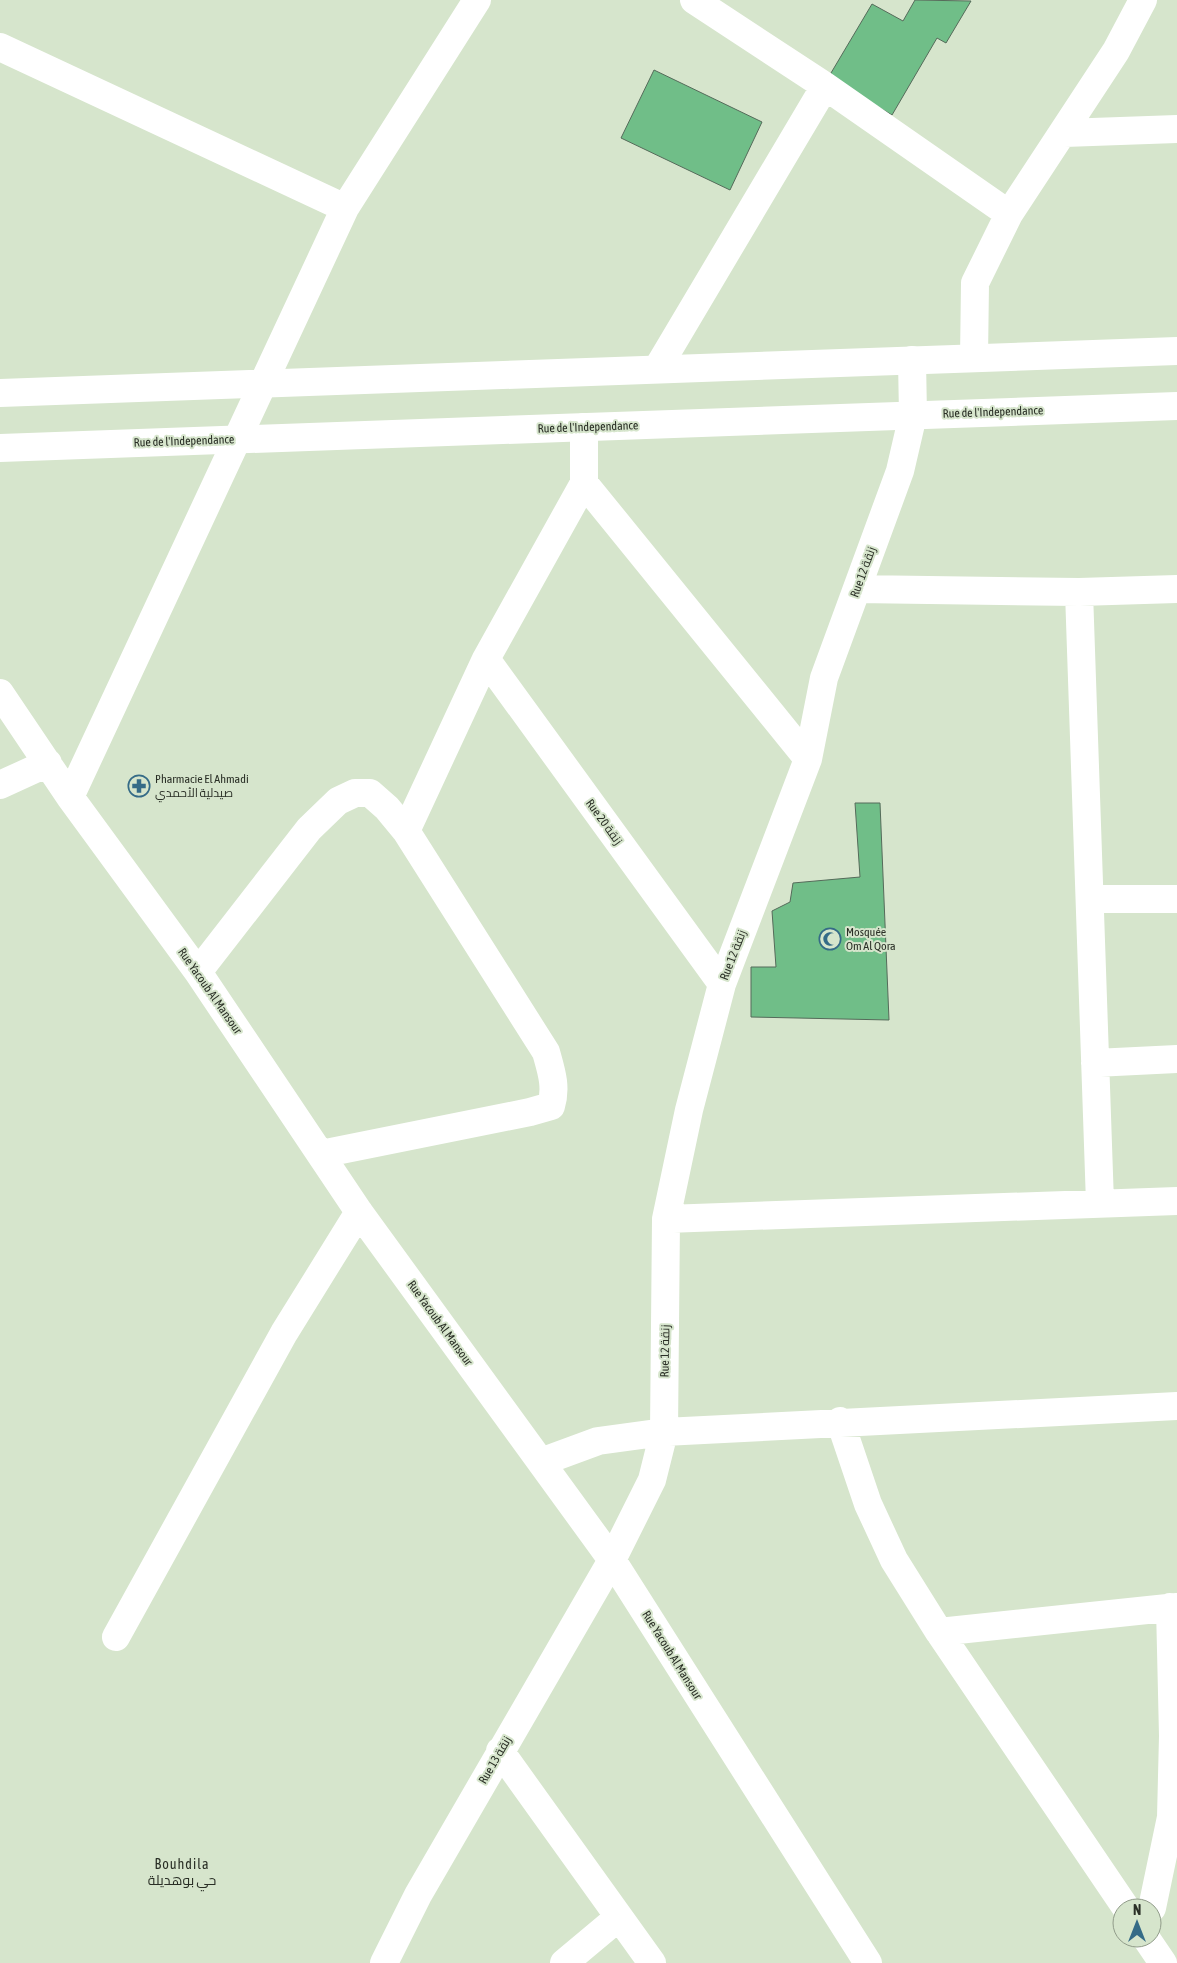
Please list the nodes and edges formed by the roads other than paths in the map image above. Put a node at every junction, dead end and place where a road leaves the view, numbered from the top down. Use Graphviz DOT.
graph roads {
  1 [pos="477,0"];
  2 [pos="694,0"];
  3 [pos="1143,0"];
  4 [pos="0,47"];
  5 [pos="826,86"];
  6 [pos="1177,129"];
  7 [pos="1064,133"];
  8 [pos="346,208"];
  9 [pos="1010,214"];
  10 [pos="1177,351"];
  11 [pos="974,358"];
  12 [pos="912,360"];
  13 [pos="657,369"];
  14 [pos="264,384"];
  15 [pos="0,393"];
  16 [pos="1177,406"];
  17 [pos="913,415"];
  18 [pos="584,427"];
  19 [pos="238,439"];
  20 [pos="0,448"];
  21 [pos="584,483"];
  22 [pos="857,589"];
  23 [pos="1177,589"];
  24 [pos="1079,592"];
  25 [pos="486,659"];
  26 [pos="0,692"];
  27 [pos="808,759"];
  28 [pos="48,763"];
  29 [pos="0,785"];
  30 [pos="70,797"];
  31 [pos="406,831"];
  32 [pos="1090,899"];
  33 [pos="1177,899"];
  34 [pos="198,972"];
  35 [pos="722,984"];
  36 [pos="1177,1058"];
  37 [pos="1095,1063"];
  38 [pos="321,1154"];
  39 [pos="1177,1201"];
  40 [pos="1100,1203"];
  41 [pos="359,1212"];
  42 [pos="666,1218"];
  43 [pos="1177,1406"];
  44 [pos="840,1422"];
  45 [pos="664,1432"];
  46 [pos="541,1462"];
  47 [pos="612,1560"];
  48 [pos="1174,1607"];
  49 [pos="939,1632"];
  50 [pos="116,1637"];
  51 [pos="500,1751"];
  52 [pos="1119,1898"];
  53 [pos="1154,1898"];
  54 [pos="619,1917"];
  55 [pos="1153,1948"];
  56 [pos="384,1963"];
  57 [pos="564,1963"];
  58 [pos="652,1963"];
  59 [pos="868,1963"];
  60 [pos="1163,1963"];
  1 -- 8 [label="street"];
  2 -- 5 [label="street"];
  3 -- 7 [label="street"];
  4 -- 8 [label="street"];
  5 -- 9 [label="street"];
  5 -- 13 [label="street"];
  6 -- 7 [label="street"];
  7 -- 9 [label="street"];
  8 -- 14 [label="street"];
  9 -- 11 [label="street"];
  10 -- 11 [label="street"];
  11 -- 12 [label="street"];
  12 -- 13 [label="street"];
  12 -- 17 [label="street, Rue 12 زنقة"];
  13 -- 14 [label="street"];
  14 -- 15 [label="street"];
  14 -- 19 [label="street"];
  16 -- 17 [label="street, Rue de l'Independance"];
  17 -- 18 [label="street, Rue de l'Independance"];
  17 -- 22 [label="street, Rue 12 زنقة"];
  18 -- 19 [label="street, Rue de l'Independance"];
  18 -- 21 [label="street"];
  19 -- 20 [label="street, Rue de l'Independance"];
  19 -- 30 [label="street"];
  21 -- 25 [label="street"];
  21 -- 27 [label="street"];
  22 -- 24 [label="street"];
  22 -- 27 [label="street, Rue 12 زنقة"];
  23 -- 24 [label="street"];
  24 -- 32 [label="street"];
  25 -- 31 [label="street"];
  25 -- 35 [label="street, Rue 20 زنقة"];
  26 -- 28 [label="street, Rue Yacoub Al Mansour"];
  27 -- 35 [label="street, Rue 12 زنقة"];
  28 -- 29 [label="street"];
  28 -- 30 [label="street, Rue Yacoub Al Mansour"];
  30 -- 34 [label="street, Rue Yacoub Al Mansour"];
  31 -- 34 [label="street"];
  31 -- 38 [label="street"];
  32 -- 33 [label="street"];
  32 -- 37 [label="street"];
  34 -- 38 [label="street, Rue Yacoub Al Mansour"];
  35 -- 42 [label="street, Rue 12 زنقة"];
  36 -- 37 [label="street"];
  37 -- 40 [label="street"];
  38 -- 41 [label="street, Rue Yacoub Al Mansour"];
  39 -- 40 [label="street"];
  40 -- 42 [label="street"];
  41 -- 46 [label="street, Rue Yacoub Al Mansour"];
  41 -- 50 [label="street"];
  42 -- 45 [label="street, Rue 12 زنقة"];
  43 -- 44 [label="street"];
  44 -- 45 [label="street"];
  44 -- 49 [label="street"];
  45 -- 46 [label="street"];
  45 -- 47 [label="street, Rue 12 زنقة"];
  46 -- 47 [label="street, Rue Yacoub Al Mansour"];
  47 -- 51 [label="street, Rue 13 زنقة"];
  47 -- 59 [label="street, Rue Yacoub Al Mansour"];
  48 -- 49 [label="street"];
  48 -- 53 [label="street"];
  49 -- 52 [label="street"];
  51 -- 54 [label="street"];
  51 -- 56 [label="street, Rue 13 زنقة"];
  54 -- 57 [label="street"];
  54 -- 58 [label="street"];
  55 -- 60 [label="street"];
}
